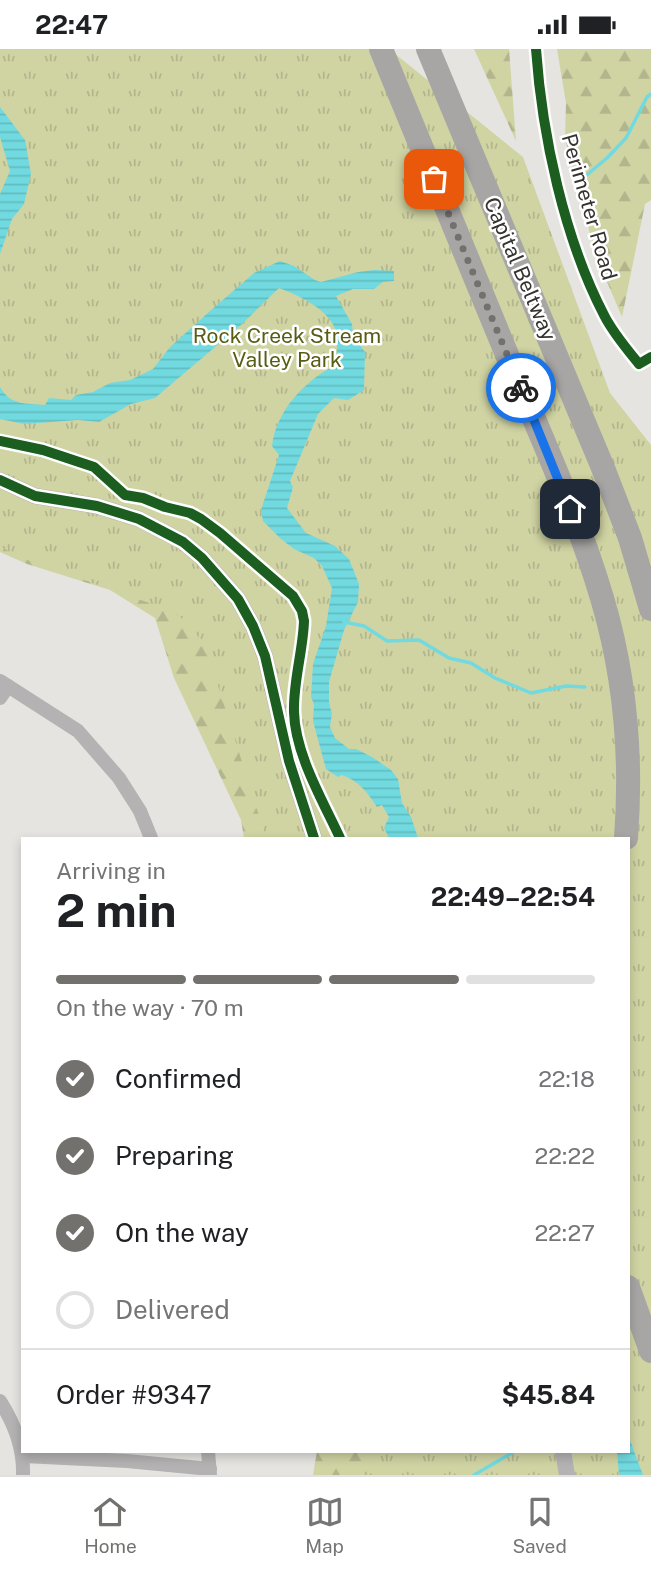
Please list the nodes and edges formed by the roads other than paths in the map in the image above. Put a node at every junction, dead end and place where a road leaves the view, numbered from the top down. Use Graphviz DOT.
graph roads {
  1 [pos="381,49"];
  2 [pos="428,49"];
  3 [pos="536,49"];
  4 [pos="645,360"];
  5 [pos="0,480"];
  6 [pos="651,609"];
  7 [pos="3,688"];
  8 [pos="150,837"];
  9 [pos="314,837"];
  10 [pos="626,837"];
  11 [pos="630,1293"];
  12 [pos="651,1351"];
  13 [pos="0,1401"];
  14 [pos="21,1448"];
  15 [pos="23,1453"];
  16 [pos="208,1453"];
  17 [pos="563,1453"];
  18 [pos="24,1456"];
  19 [pos="210,1472"];
  20 [pos="23,1475"];
  21 [pos="567,1475"];
  1 -- 10 [label="highway, Capital Beltway"];
  2 -- 6 [label="highway, Capital Beltway"];
  3 -- 4 [label="street, Perimeter Road"];
  5 -- 9 [label="street"];
  7 -- 8 [label="street"];
  11 -- 12 [label="highway"];
  13 -- 14 [label="street"];
  15 -- 18 [label="street"];
  16 -- 19 [label="street"];
  17 -- 21 [label="street"];
  18 -- 19 [label="street"];
  18 -- 20 [label="street"];
}
